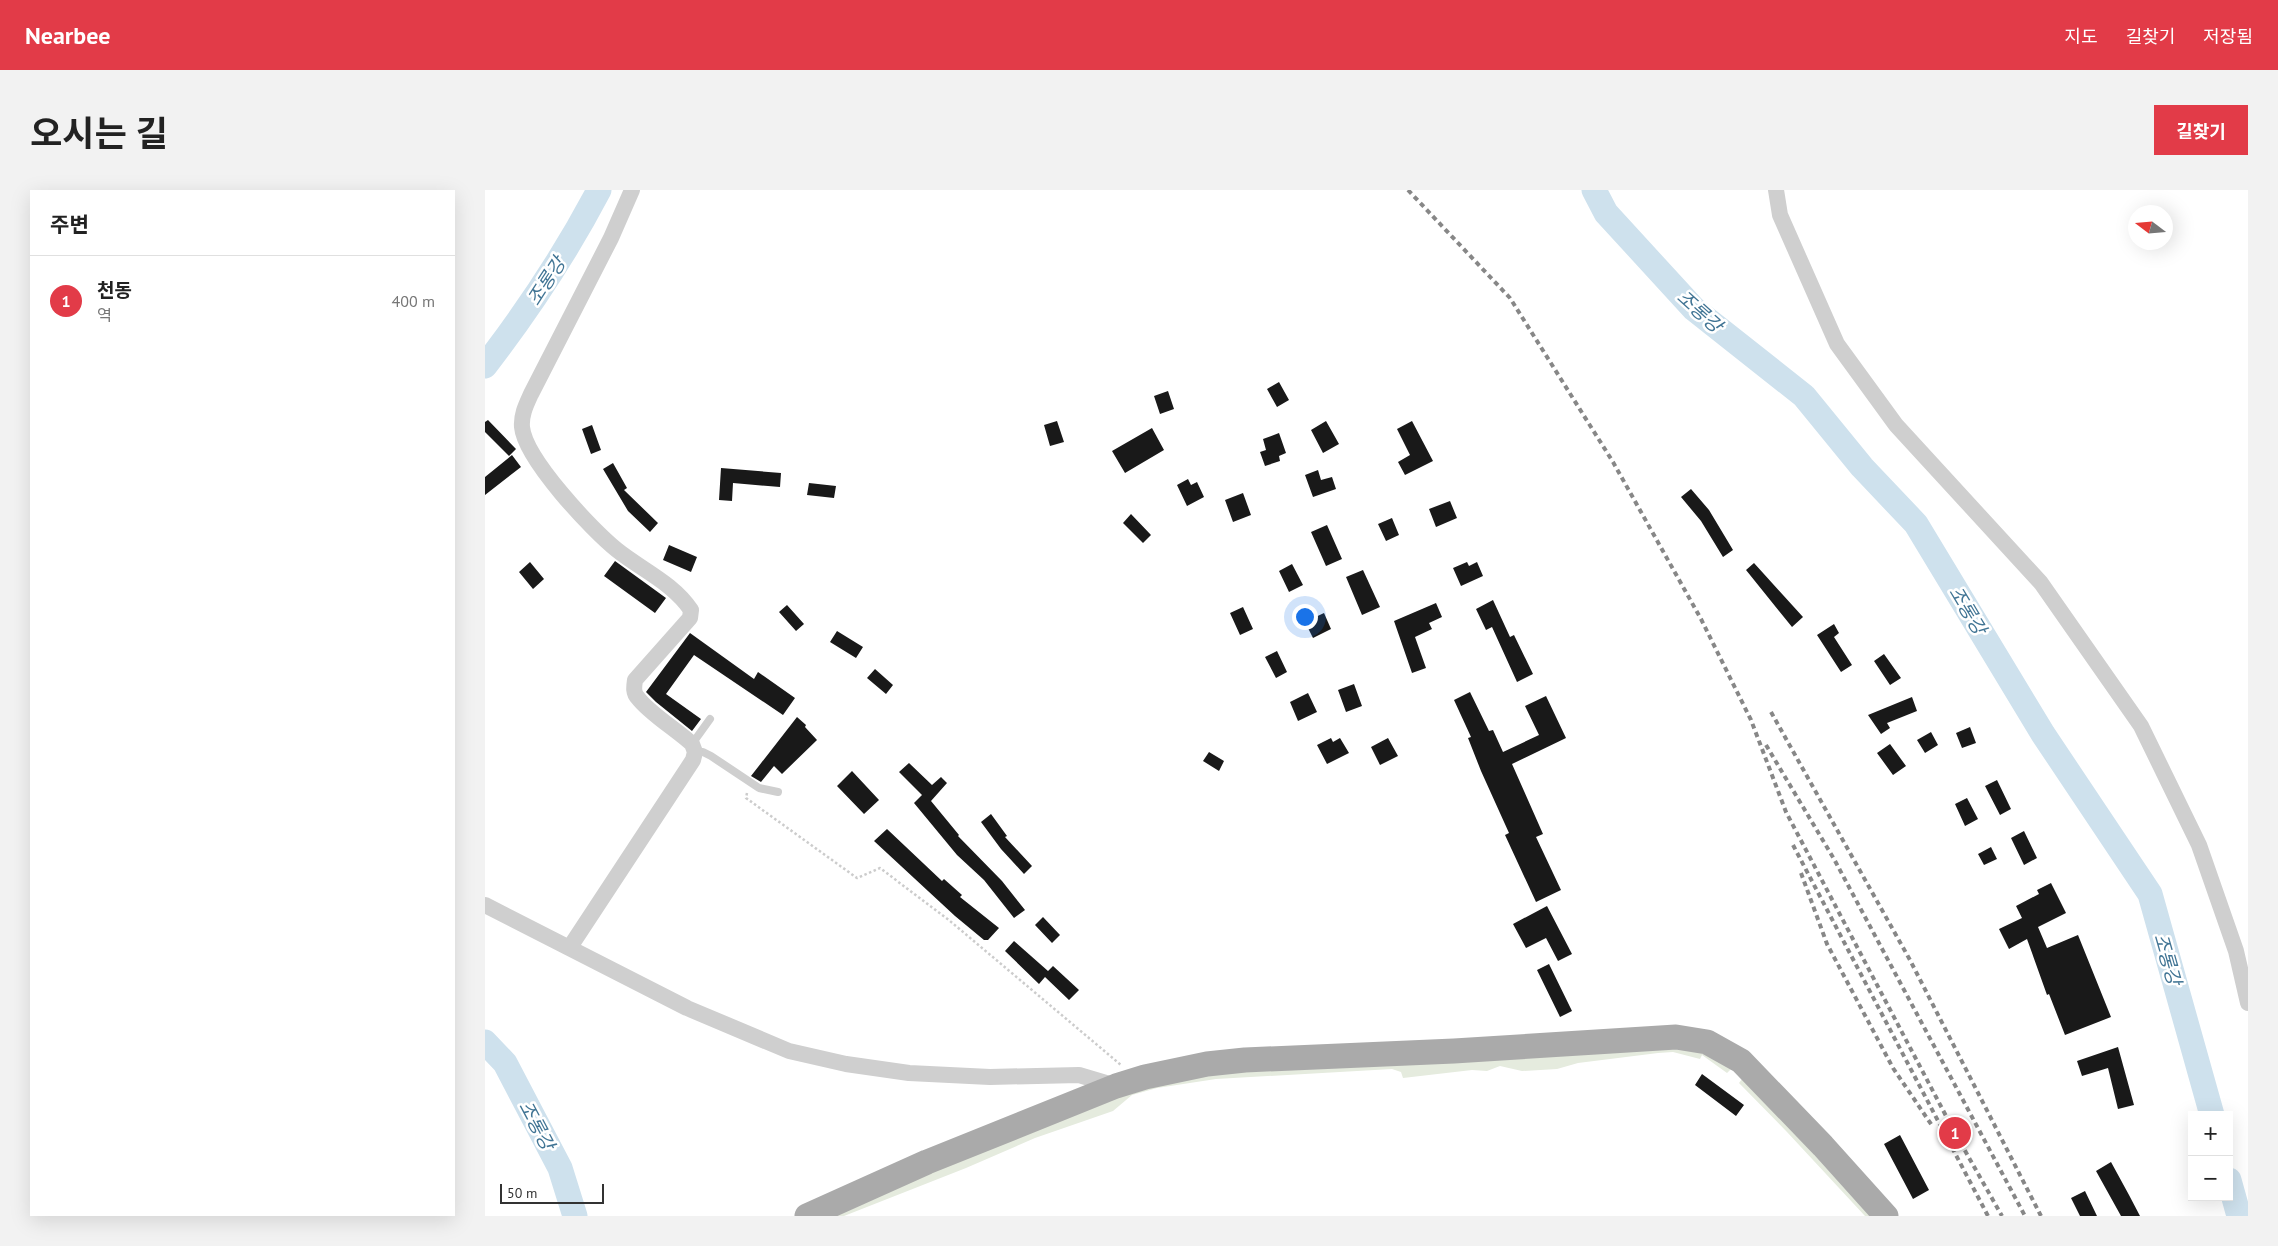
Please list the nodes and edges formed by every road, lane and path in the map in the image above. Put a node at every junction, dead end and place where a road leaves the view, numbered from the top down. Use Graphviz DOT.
graph roads {
  1 [pos="632,190"];
  2 [pos="1776,190"];
  3 [pos="710,719"];
  4 [pos="693,748"];
  5 [pos="745,779"];
  6 [pos="778,792"];
  7 [pos="485,905"];
  8 [pos="570,947"];
  9 [pos="2248,1003"];
  10 [pos="1145,1077"];
  11 [pos="1116,1086"];
  12 [pos="807,1216"];
  13 [pos="1886,1216"];
  1 -- 4 [label="street"];
  2 -- 9 [label="street"];
  3 -- 4 [label="lane"];
  4 -- 5 [label="lane"];
  4 -- 8 [label="street"];
  5 -- 6 [label="lane"];
  5 -- 10 [label="path"];
  7 -- 8 [label="street"];
  8 -- 11 [label="street"];
  10 -- 11 [label="main road"];
  10 -- 13 [label="main road"];
  11 -- 12 [label="main road"];
}
